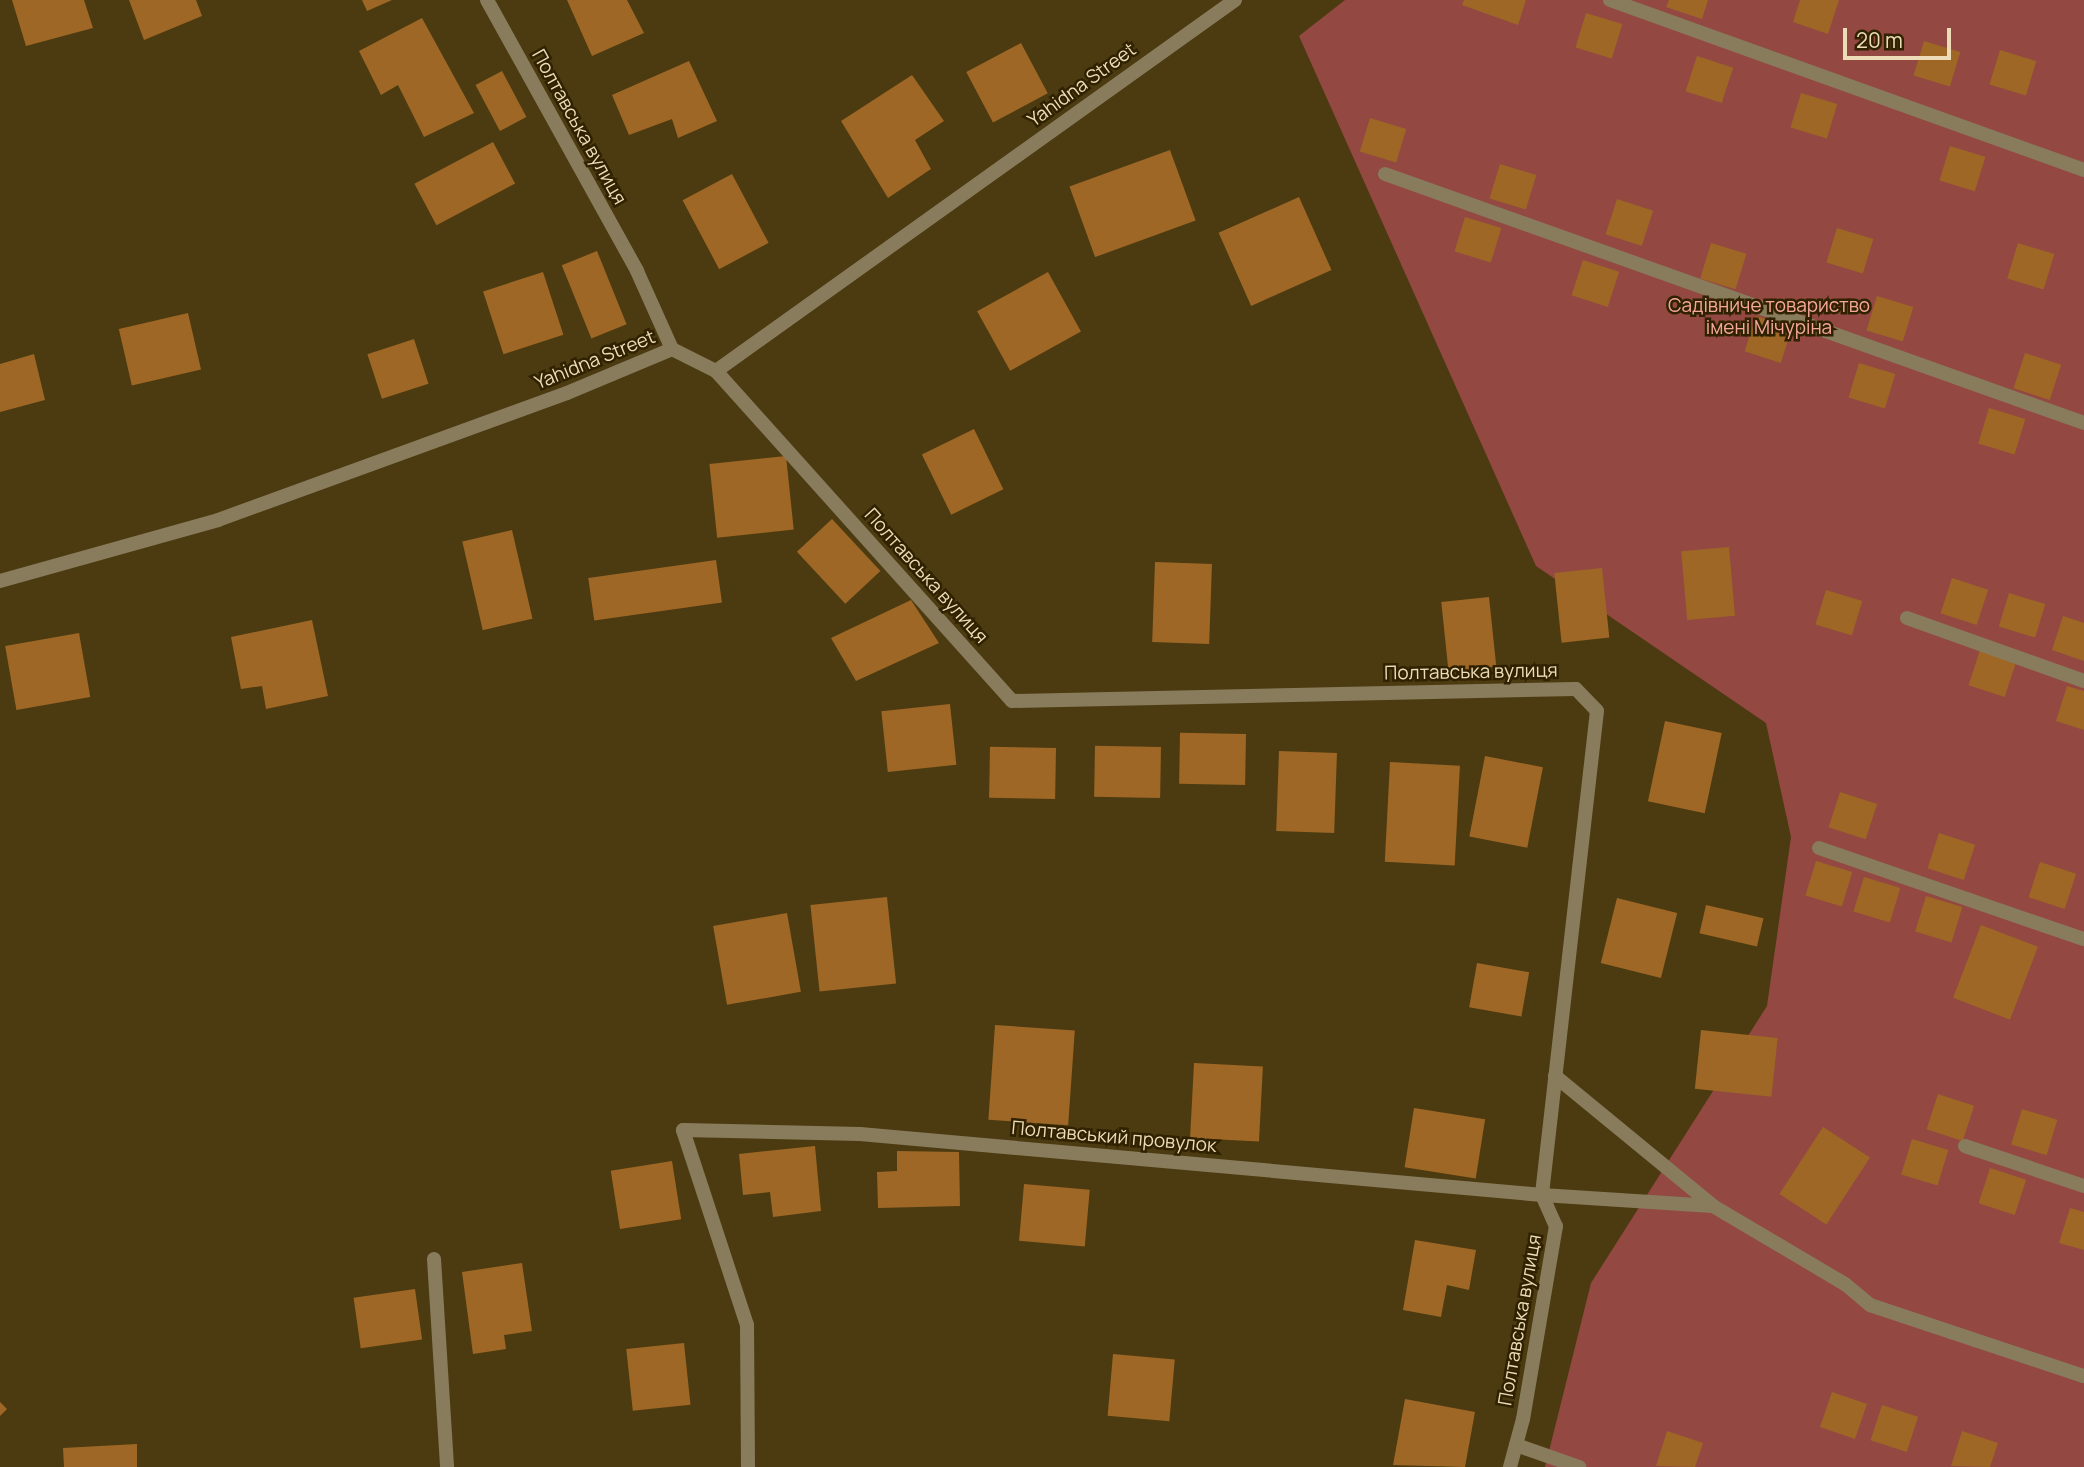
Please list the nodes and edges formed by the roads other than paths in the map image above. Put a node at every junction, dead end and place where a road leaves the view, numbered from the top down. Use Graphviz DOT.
graph roads {
  1 [pos="487,0"];
  2 [pos="1235,0"];
  3 [pos="1610,0"];
  4 [pos="2084,170"];
  5 [pos="1385,174"];
  6 [pos="672,349"];
  7 [pos="716,371"];
  8 [pos="2084,423"];
  9 [pos="0,581"];
  10 [pos="1907,618"];
  11 [pos="2084,681"];
  12 [pos="1819,848"];
  13 [pos="2084,939"];
  14 [pos="1555,1076"];
  15 [pos="1965,1146"];
  16 [pos="2084,1186"];
  17 [pos="1542,1195"];
  18 [pos="1713,1206"];
  19 [pos="434,1259"];
  20 [pos="2084,1376"];
  21 [pos="1516,1445"];
  22 [pos="447,1467"];
  23 [pos="748,1467"];
  24 [pos="1510,1467"];
  25 [pos="1579,1467"];
  1 -- 6 [label="street, Полтавська вулиця"];
  2 -- 7 [label="street, Yahidna Street"];
  3 -- 4 [label="street"];
  5 -- 8 [label="street"];
  6 -- 7 [label="street, Yahidna Street"];
  6 -- 9 [label="street, Yahidna Street"];
  7 -- 14 [label="street, Полтавська вулиця"];
  10 -- 11 [label="street"];
  12 -- 13 [label="street"];
  14 -- 17 [label="street, Полтавська вулиця"];
  14 -- 18 [label="street"];
  15 -- 16 [label="street"];
  17 -- 18 [label="street, Полтавський провулок"];
  17 -- 21 [label="street, Полтавська вулиця"];
  17 -- 23 [label="street, Полтавський провулок"];
  18 -- 20 [label="street"];
  19 -- 22 [label="street"];
  21 -- 24 [label="street, Полтавська вулиця"];
  21 -- 25 [label="street"];
}
